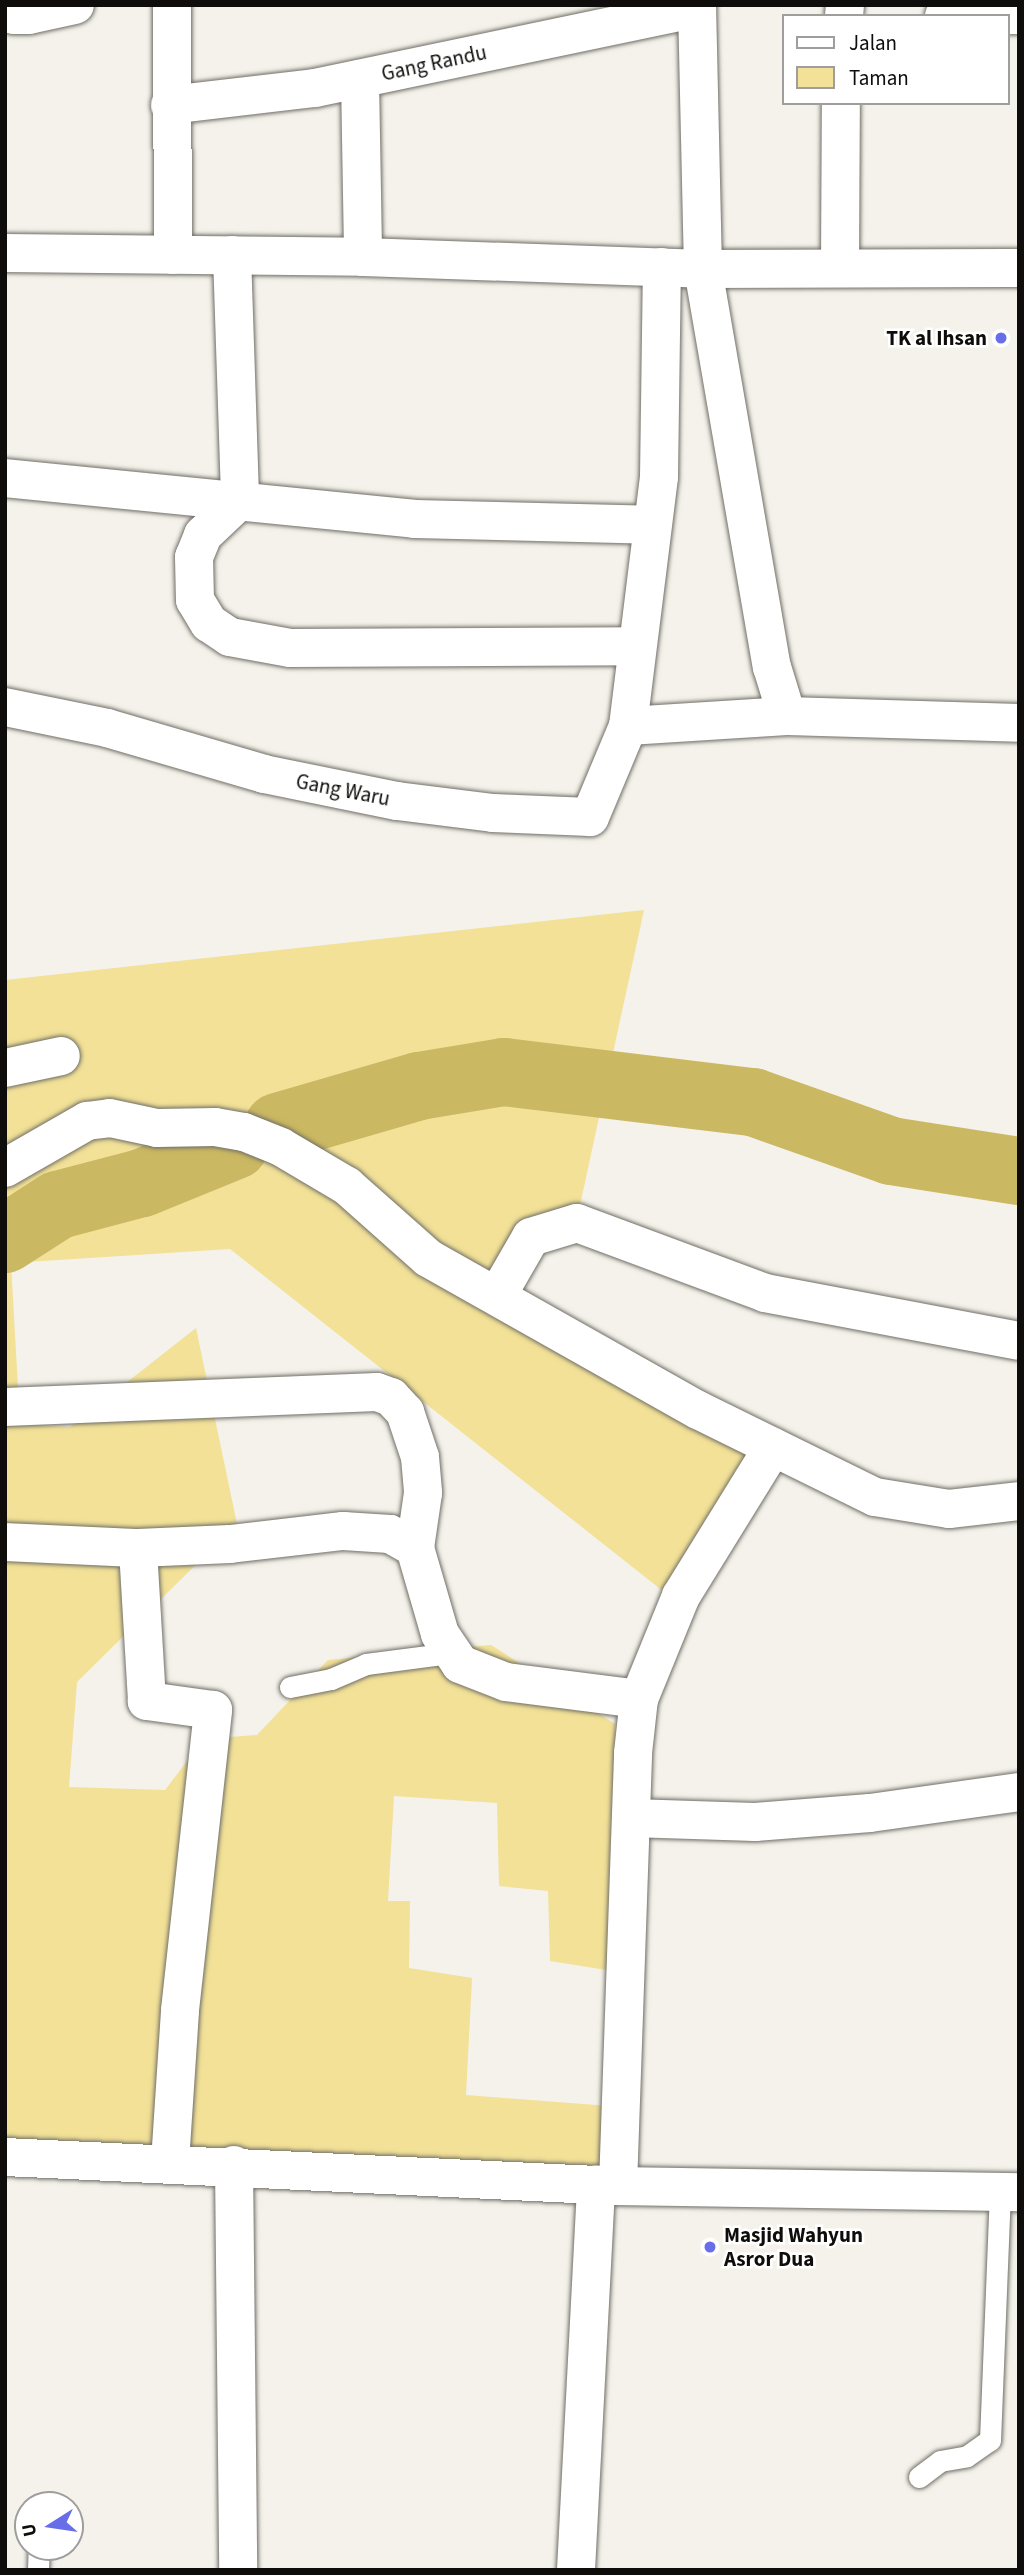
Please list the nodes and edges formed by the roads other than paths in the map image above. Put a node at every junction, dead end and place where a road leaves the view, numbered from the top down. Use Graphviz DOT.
graph roads {
  1 [pos="75,5"];
  2 [pos="172,5"];
  3 [pos="697,7"];
  4 [pos="5,10"];
  5 [pos="360,79"];
  6 [pos="170,105"];
  7 [pos="841,105"];
  8 [pos="5,253"];
  9 [pos="173,255"];
  10 [pos="232,255"];
  11 [pos="363,257"];
  12 [pos="662,267"];
  13 [pos="840,267"];
  14 [pos="1019,268"];
  15 [pos="703,269"];
  16 [pos="5,478"];
  17 [pos="240,500"];
  18 [pos="652,525"];
  19 [pos="637,646"];
  20 [pos="5,708"];
  21 [pos="788,716"];
  22 [pos="1019,723"];
  23 [pos="628,726"];
  24 [pos="61,1056"];
  25 [pos="5,1068"];
  26 [pos="5,1168"];
  27 [pos="497,1296"];
  28 [pos="1019,1342"];
  29 [pos="5,1407"];
  30 [pos="773,1447"];
  31 [pos="1019,1501"];
  32 [pos="5,1542"];
  33 [pos="138,1548"];
  34 [pos="415,1548"];
  35 [pos="449,1653"];
  36 [pos="290,1687"];
  37 [pos="639,1699"];
  38 [pos="1019,1791"];
  39 [pos="631,1818"];
  40 [pos="5,2157"];
  41 [pos="170,2162"];
  42 [pos="234,2165"];
  43 [pos="607,2185"];
  44 [pos="1009,2192"];
  45 [pos="919,2477"];
  46 [pos="237,2570"];
  47 [pos="576,2570"];
  1 -- 4 [label="street"];
  2 -- 6 [label="street"];
  3 -- 5 [label="street, Gang Randu"];
  3 -- 15 [label="street"];
  5 -- 6 [label="street, Gang Randu"];
  5 -- 11 [label="street"];
  6 -- 9 [label="street"];
  7 -- 13 [label="street"];
  8 -- 9 [label="street"];
  9 -- 10 [label="street"];
  10 -- 11 [label="street"];
  10 -- 17 [label="street"];
  11 -- 12 [label="street"];
  12 -- 15 [label="street"];
  12 -- 18 [label="street"];
  13 -- 14 [label="street"];
  13 -- 15 [label="street"];
  15 -- 21 [label="street"];
  16 -- 17 [label="street"];
  17 -- 18 [label="street"];
  17 -- 19 [label="street"];
  18 -- 19 [label="street"];
  19 -- 23 [label="street"];
  20 -- 23 [label="street, Gang Waru"];
  21 -- 22 [label="street"];
  21 -- 23 [label="street"];
  24 -- 25 [label="street"];
  26 -- 27 [label="street"];
  27 -- 28 [label="street"];
  27 -- 30 [label="street"];
  29 -- 34 [label="street"];
  30 -- 31 [label="street"];
  30 -- 37 [label="street"];
  32 -- 33 [label="street"];
  33 -- 34 [label="street"];
  33 -- 41 [label="street"];
  34 -- 35 [label="street"];
  35 -- 36 [label="lane"];
  35 -- 37 [label="street"];
  37 -- 39 [label="street"];
  38 -- 39 [label="street"];
  39 -- 43 [label="street"];
  40 -- 41 [label="street"];
  41 -- 42 [label="street"];
  42 -- 43 [label="street"];
  42 -- 46 [label="street"];
  43 -- 44 [label="street"];
  43 -- 47 [label="street"];
  44 -- 45 [label="lane"];
}
